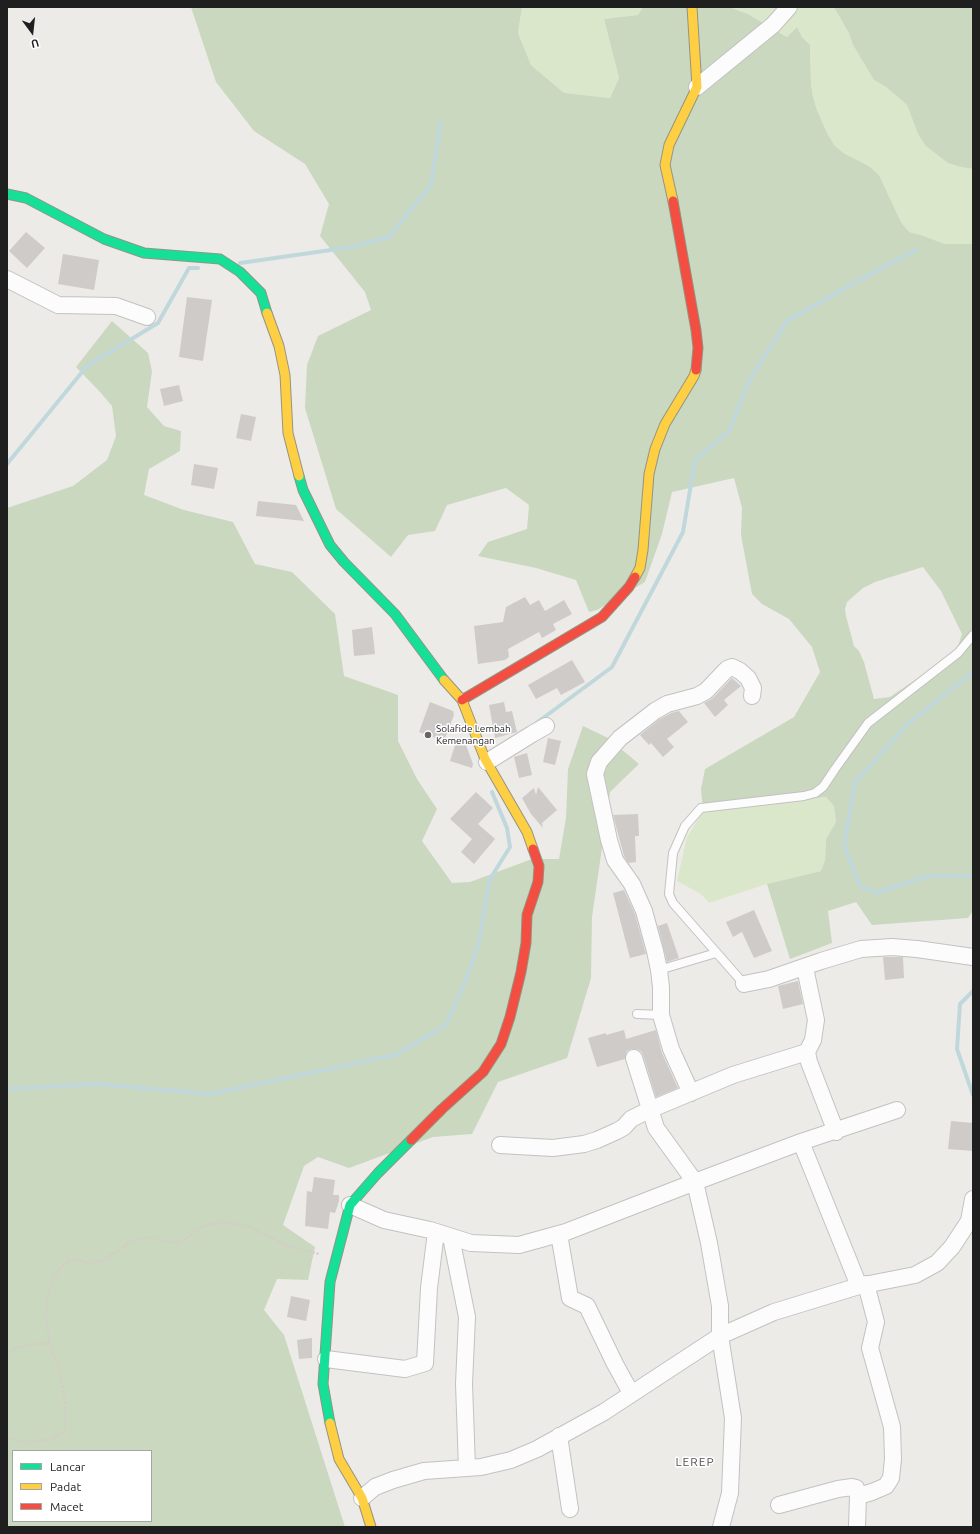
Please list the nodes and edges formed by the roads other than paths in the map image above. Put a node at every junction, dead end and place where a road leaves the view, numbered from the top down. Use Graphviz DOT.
graph roads {
  1 [pos="692,7"];
  2 [pos="790,7"];
  3 [pos="697,87"];
  4 [pos="7,194"];
  5 [pos="7,279"];
  6 [pos="148,317"];
  7 [pos="973,636"];
  8 [pos="752,696"];
  9 [pos="462,700"];
  10 [pos="546,726"];
  11 [pos="485,757"];
  12 [pos="716,953"];
  13 [pos="973,957"];
  14 [pos="805,968"];
  15 [pos="659,970"];
  16 [pos="744,984"];
  17 [pos="637,1014"];
  18 [pos="661,1015"];
  19 [pos="807,1052"];
  20 [pos="634,1058"];
  21 [pos="691,1093"];
  22 [pos="649,1110"];
  23 [pos="897,1110"];
  24 [pos="836,1132"];
  25 [pos="801,1142"];
  26 [pos="500,1145"];
  27 [pos="695,1182"];
  28 [pos="973,1199"];
  29 [pos="350,1205"];
  30 [pos="971,1221"];
  31 [pos="436,1232"];
  32 [pos="559,1234"];
  33 [pos="451,1237"];
  34 [pos="862,1285"];
  35 [pos="720,1336"];
  36 [pos="326,1359"];
  37 [pos="631,1393"];
  38 [pos="559,1436"];
  39 [pos="466,1468"];
  40 [pos="858,1496"];
  41 [pos="362,1498"];
  42 [pos="779,1505"];
  43 [pos="570,1509"];
  44 [pos="371,1527"];
  45 [pos="721,1527"];
  46 [pos="857,1527"];
  1 -- 3 [label="street"];
  2 -- 3 [label="street"];
  3 -- 9 [label="street"];
  4 -- 9 [label="street"];
  5 -- 6 [label="street"];
  7 -- 12 [label="lane"];
  8 -- 15 [label="street"];
  9 -- 11 [label="street"];
  10 -- 11 [label="street"];
  11 -- 29 [label="street"];
  12 -- 15 [label="lane"];
  12 -- 16 [label="lane"];
  13 -- 14 [label="street"];
  14 -- 16 [label="street"];
  14 -- 19 [label="street"];
  15 -- 18 [label="street"];
  17 -- 18 [label="lane"];
  18 -- 21 [label="street"];
  19 -- 21 [label="street"];
  19 -- 24 [label="street"];
  20 -- 22 [label="street"];
  21 -- 22 [label="street"];
  22 -- 26 [label="street"];
  22 -- 27 [label="street"];
  23 -- 24 [label="street"];
  24 -- 25 [label="street"];
  25 -- 27 [label="street"];
  25 -- 34 [label="street"];
  27 -- 32 [label="street"];
  27 -- 35 [label="street"];
  28 -- 30 [label="street"];
  29 -- 31 [label="street"];
  29 -- 36 [label="street"];
  30 -- 34 [label="street"];
  31 -- 33 [label="street"];
  31 -- 36 [label="street"];
  32 -- 33 [label="street"];
  32 -- 37 [label="street"];
  33 -- 39 [label="street"];
  34 -- 35 [label="street"];
  34 -- 40 [label="street"];
  35 -- 37 [label="street"];
  35 -- 45 [label="street"];
  36 -- 41 [label="street"];
  37 -- 38 [label="street"];
  38 -- 39 [label="street"];
  38 -- 43 [label="street"];
  39 -- 41 [label="street"];
  40 -- 42 [label="street"];
  40 -- 46 [label="street"];
  41 -- 44 [label="street"];
}
